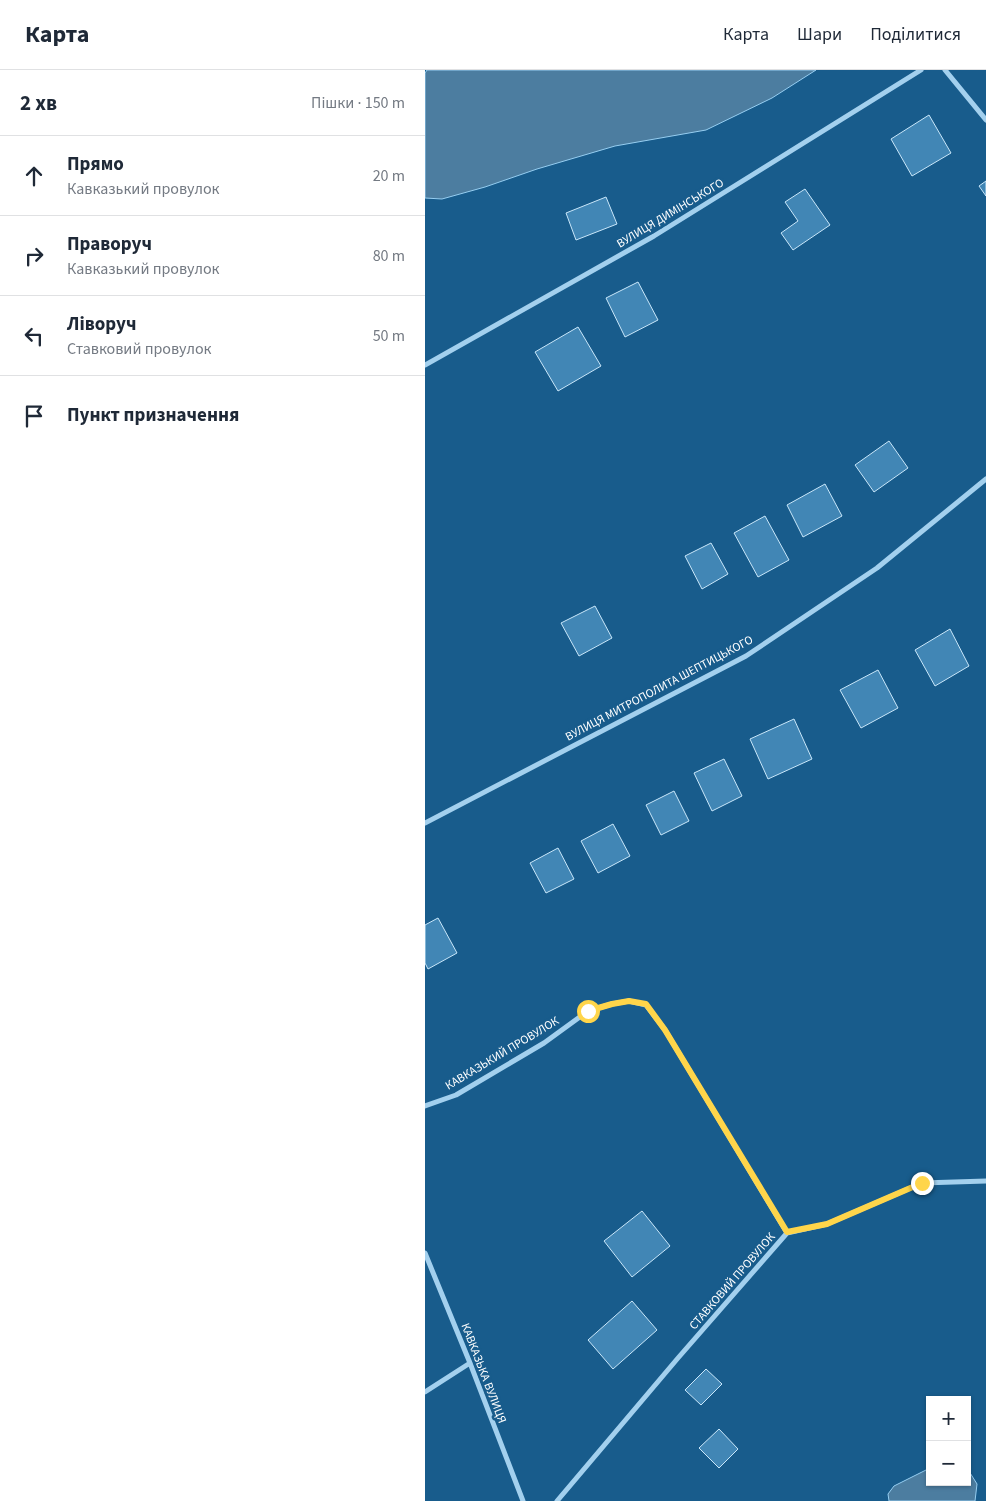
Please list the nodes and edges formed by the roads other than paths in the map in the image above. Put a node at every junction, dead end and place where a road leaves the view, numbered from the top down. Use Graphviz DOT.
graph roads {
  1 [pos="921,70"];
  2 [pos="945,70"];
  3 [pos="986,120"];
  4 [pos="425,365"];
  5 [pos="986,479"];
  6 [pos="425,823"];
  7 [pos="425,1106"];
  8 [pos="986,1182"];
  9 [pos="787,1232"];
  10 [pos="425,1253"];
  11 [pos="470,1363"];
  12 [pos="425,1392"];
  13 [pos="523,1501"];
  14 [pos="557,1501"];
  1 -- 4 [label="street, ВУЛИЦЯ ДИМІНСЬКОГО"];
  2 -- 3 [label="street"];
  5 -- 6 [label="street, ВУЛИЦЯ МИТРОПОЛИТА ШЕПТИЦЬКОГО"];
  7 -- 9 [label="street, КАВКАЗЬКИЙ ПРОВУЛОК"];
  8 -- 9 [label="street, СТАВКОВИЙ ПРОВУЛОК"];
  9 -- 14 [label="street, СТАВКОВИЙ ПРОВУЛОК"];
  10 -- 11 [label="street, КАВКАЗЬКА ВУЛИЦЯ"];
  11 -- 12 [label="street"];
  11 -- 13 [label="street, КАВКАЗЬКА ВУЛИЦЯ"];
}
